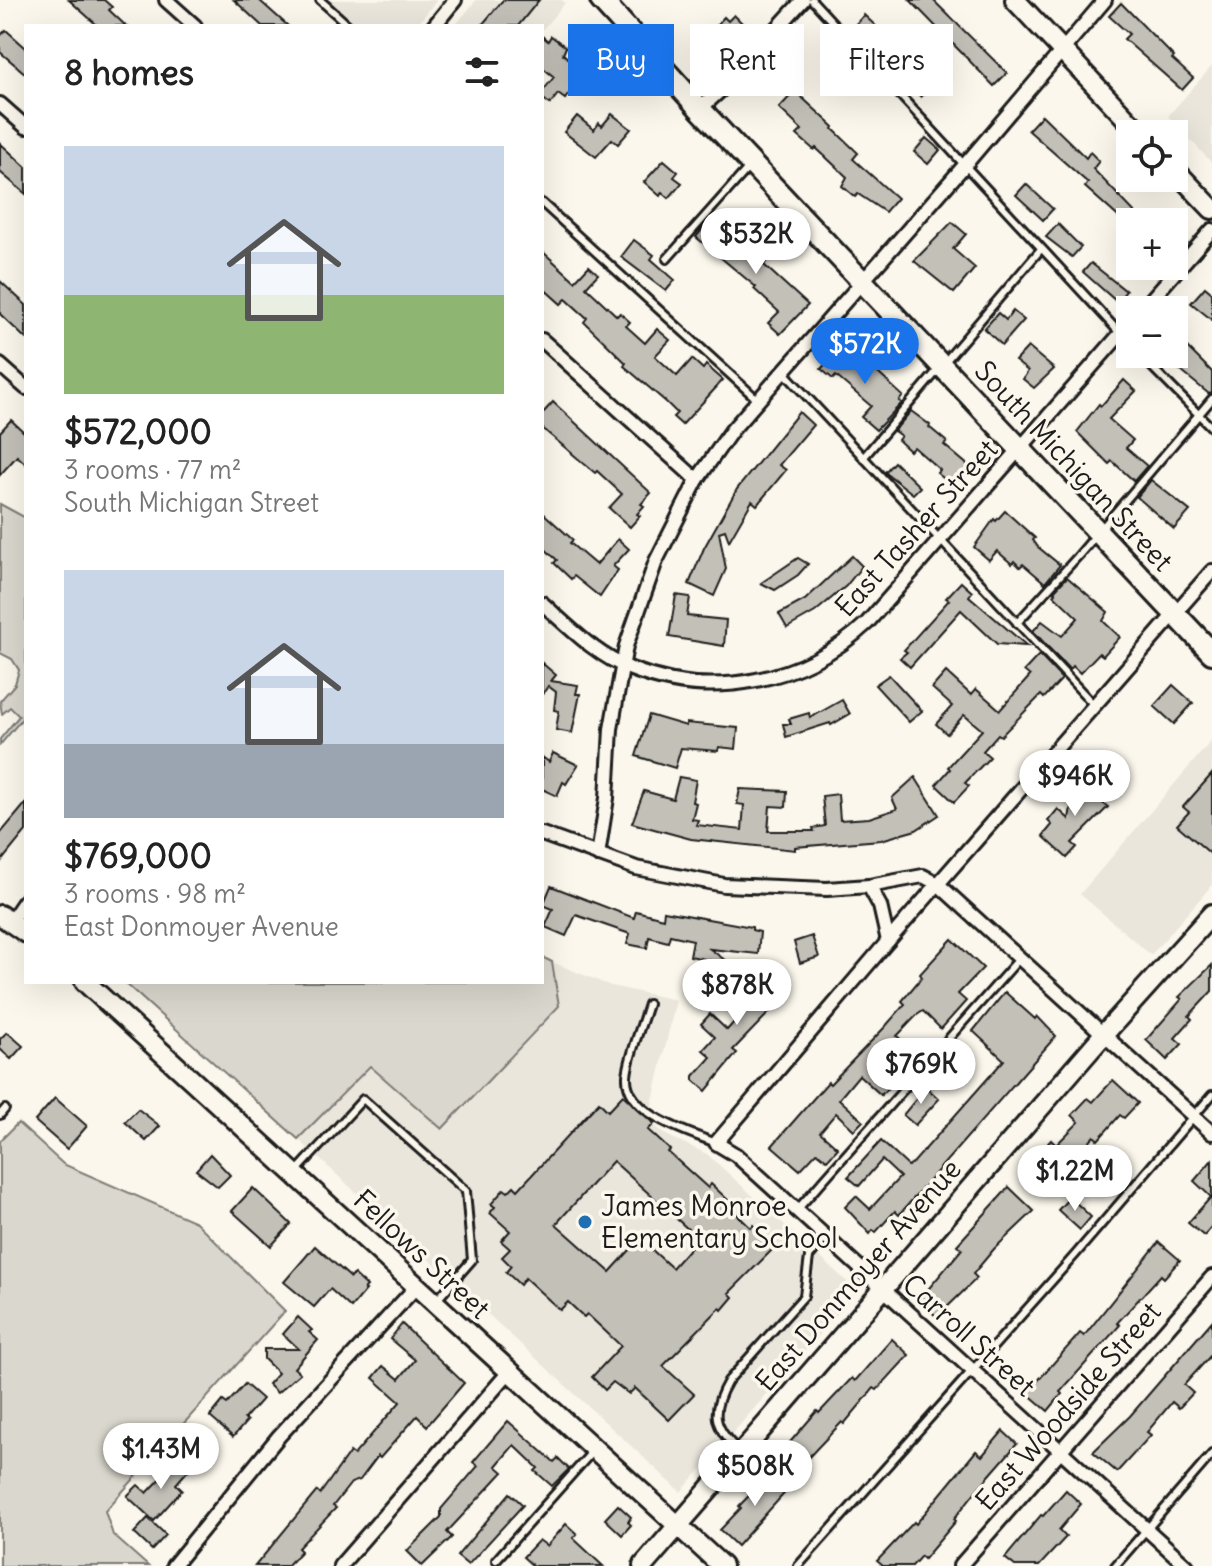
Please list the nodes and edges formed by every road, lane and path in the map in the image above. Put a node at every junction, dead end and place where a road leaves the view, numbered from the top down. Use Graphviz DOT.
graph roads {
  1 [pos="166,0"];
  2 [pos="320,0"];
  3 [pos="455,0"];
  4 [pos="601,0"];
  5 [pos="803,0"];
  6 [pos="812,0"];
  7 [pos="1015,0"];
  8 [pos="1105,0"];
  9 [pos="193,24"];
  10 [pos="347,24"];
  11 [pos="436,24"];
  12 [pos="1061,49"];
  13 [pos="0,104"];
  14 [pos="700,109"];
  15 [pos="1128,120"];
  16 [pos="24,125"];
  17 [pos="752,164"];
  18 [pos="964,166"];
  19 [pos="1188,184"];
  20 [pos="544,205"];
  21 [pos="1212,209"];
  22 [pos="1212,230"];
  23 [pos="1041,249"];
  24 [pos="667,259"];
  25 [pos="862,282"];
  26 [pos="1154,296"];
  27 [pos="1116,330"];
  28 [pos="1116,339"];
  29 [pos="544,342"];
  30 [pos="0,365"];
  31 [pos="940,365"];
  32 [pos="1153,368"];
  33 [pos="783,371"];
  34 [pos="24,386"];
  35 [pos="1212,399"];
  36 [pos="758,400"];
  37 [pos="1199,414"];
  38 [pos="1212,428"];
  39 [pos="1020,450"];
  40 [pos="863,458"];
  41 [pos="697,480"];
  42 [pos="1099,532"];
  43 [pos="940,539"];
  44 [pos="1212,571"];
  45 [pos="544,605"];
  46 [pos="1175,614"];
  47 [pos="1017,623"];
  48 [pos="1212,653"];
  49 [pos="622,664"];
  50 [pos="1094,705"];
  51 [pos="544,835"];
  52 [pos="598,855"];
  53 [pos="938,884"];
  54 [pos="869,886"];
  55 [pos="24,902"];
  56 [pos="1212,914"];
  57 [pos="12,923"];
  58 [pos="888,941"];
  59 [pos="1020,958"];
  60 [pos="87,984"];
  61 [pos="648,1004"];
  62 [pos="1104,1034"];
  63 [pos="1212,1095"];
  64 [pos="1193,1116"];
  65 [pos="1212,1133"];
  66 [pos="716,1143"];
  67 [pos="294,1175"];
  68 [pos="796,1211"];
  69 [pos="825,1238"];
  70 [pos="1212,1277"];
  71 [pos="416,1287"];
  72 [pos="883,1289"];
  73 [pos="434,1303"];
  74 [pos="509,1372"];
  75 [pos="972,1372"];
  76 [pos="594,1450"];
  77 [pos="1060,1451"];
  78 [pos="741,1453"];
  79 [pos="1212,1454"];
  80 [pos="678,1526"];
  81 [pos="1147,1530"];
  82 [pos="496,1560"];
  83 [pos="173,1566"];
  84 [pos="340,1566"];
  85 [pos="643,1566"];
  86 [pos="722,1566"];
  87 [pos="798,1566"];
  88 [pos="960,1566"];
  89 [pos="1115,1566"];
  90 [pos="1187,1566"];
  1 -- 9 [label="street"];
  2 -- 10 [label="lane"];
  3 -- 11 [label="street"];
  4 -- 14 [label="main road, South Michigan Street"];
  5 -- 14 [label="street"];
  6 -- 18 [label="lane"];
  7 -- 12 [label="street"];
  8 -- 12 [label="street"];
  12 -- 15 [label="street"];
  12 -- 18 [label="street"];
  13 -- 16 [label="street"];
  14 -- 17 [label="main road, South Michigan Street"];
  17 -- 24 [label="lane"];
  17 -- 25 [label="main road, South Michigan Street"];
  18 -- 23 [label="lane"];
  18 -- 25 [label="street"];
  19 -- 21 [label="street"];
  20 -- 36 [label="lane"];
  22 -- 26 [label="street"];
  23 -- 27 [label="lane"];
  23 -- 31 [label="lane"];
  25 -- 31 [label="main road, South Michigan Street"];
  25 -- 33 [label="street"];
  28 -- 39 [label="street, East Tasher Street"];
  29 -- 41 [label="street"];
  30 -- 34 [label="street"];
  31 -- 39 [label="main road, South Michigan Street"];
  31 -- 40 [label="lane"];
  32 -- 37 [label="lane"];
  33 -- 36 [label="street"];
  33 -- 40 [label="lane"];
  35 -- 37 [label="lane"];
  36 -- 41 [label="street"];
  37 -- 38 [label="lane"];
  37 -- 42 [label="lane"];
  39 -- 42 [label="main road, South Michigan Street"];
  39 -- 43 [label="street, East Tasher Street"];
  40 -- 43 [label="lane"];
  41 -- 49 [label="street"];
  42 -- 46 [label="main road, South Michigan Street"];
  42 -- 47 [label="lane"];
  43 -- 47 [label="lane"];
  43 -- 49 [label="street, East Tasher Street"];
  44 -- 46 [label="street"];
  45 -- 49 [label="street, East Tasher Street"];
  46 -- 48 [label="main road, South Michigan Street"];
  46 -- 50 [label="street"];
  47 -- 50 [label="lane"];
  49 -- 52 [label="street"];
  50 -- 53 [label="street"];
  51 -- 52 [label="street"];
  52 -- 54 [label="street"];
  53 -- 54 [label="street"];
  53 -- 58 [label="street"];
  53 -- 59 [label="street"];
  54 -- 58 [label="street"];
  55 -- 57 [label="street"];
  56 -- 62 [label="street, East Donmoyer Avenue"];
  58 -- 66 [label="street"];
  59 -- 62 [label="street"];
  59 -- 68 [label="lane"];
  60 -- 67 [label="street, Fellows Street"];
  61 -- 66 [label="lane"];
  62 -- 64 [label="street"];
  62 -- 72 [label="street, East Donmoyer Avenue"];
  63 -- 64 [label="lane"];
  64 -- 65 [label="street"];
  64 -- 75 [label="lane"];
  66 -- 68 [label="street, Carroll Street"];
  67 -- 71 [label="street, Fellows Street"];
  67 -- 73 [label="lane"];
  68 -- 69 [label="street, Carroll Street"];
  69 -- 72 [label="street, Carroll Street"];
  69 -- 78 [label="lane"];
  70 -- 77 [label="street, East Woodside Street"];
  71 -- 73 [label="street, Fellows Street"];
  71 -- 83 [label="street"];
  72 -- 75 [label="street, Carroll Street"];
  72 -- 78 [label="street, East Donmoyer Avenue"];
  73 -- 74 [label="street, Fellows Street"];
  74 -- 76 [label="street, Fellows Street"];
  74 -- 84 [label="street"];
  75 -- 77 [label="street, Carroll Street"];
  75 -- 87 [label="lane"];
  76 -- 80 [label="street, Fellows Street"];
  76 -- 82 [label="lane"];
  77 -- 81 [label="street, Carroll Street"];
  77 -- 88 [label="street, East Woodside Street"];
  78 -- 80 [label="street, East Donmoyer Avenue"];
  79 -- 81 [label="lane"];
  80 -- 85 [label="street, East Donmoyer Avenue"];
  80 -- 86 [label="street, Fellows Street"];
  81 -- 89 [label="lane"];
  81 -- 90 [label="street, Carroll Street"];
}
